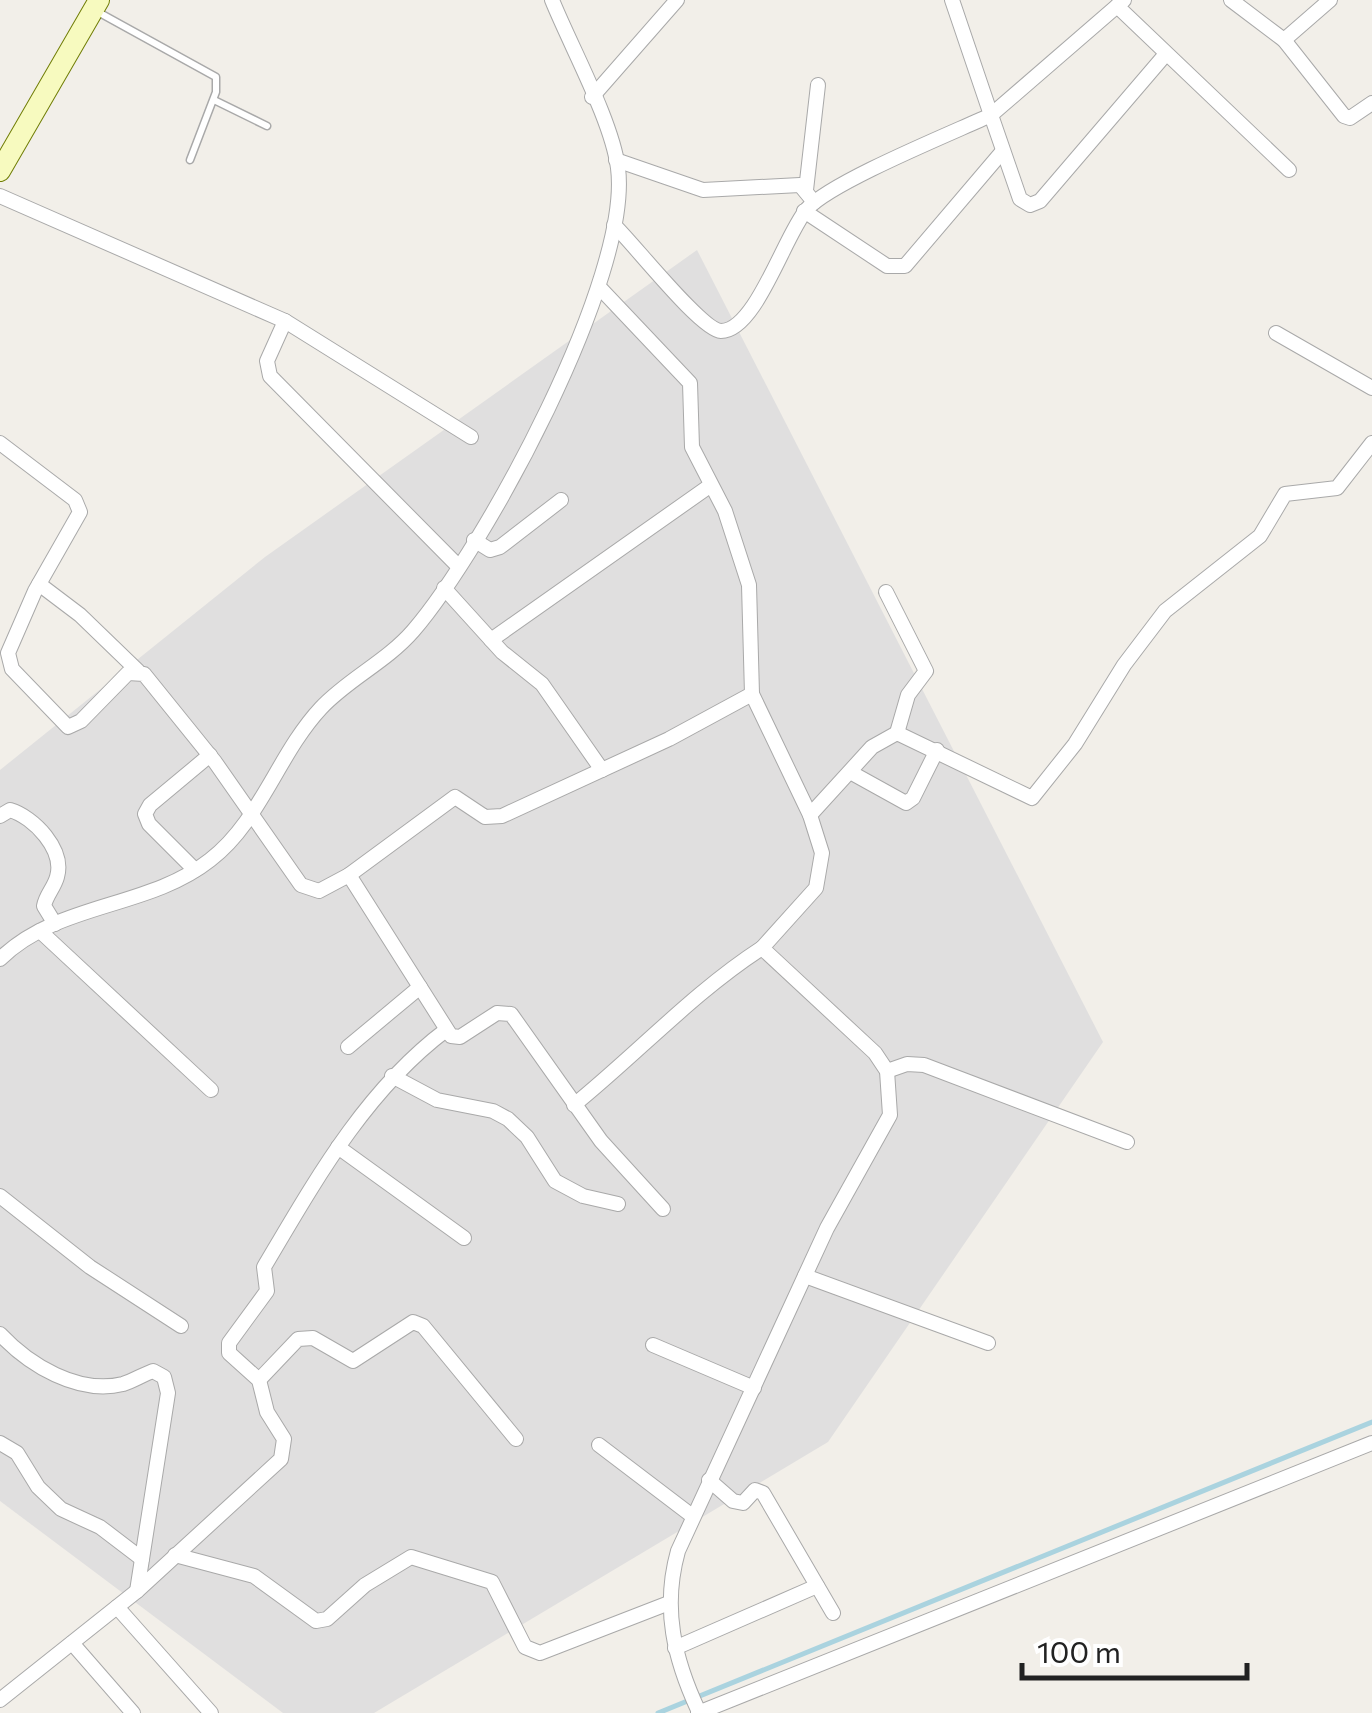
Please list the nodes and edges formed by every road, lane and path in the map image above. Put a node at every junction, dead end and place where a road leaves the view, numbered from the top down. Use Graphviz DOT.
graph roads {
  1 [pos="552,0"];
  2 [pos="677,0"];
  3 [pos="952,0"];
  4 [pos="1231,0"];
  5 [pos="1330,0"];
  6 [pos="1121,3"];
  7 [pos="96,5"];
  8 [pos="1284,40"];
  9 [pos="1166,55"];
  10 [pos="818,85"];
  11 [pos="592,97"];
  12 [pos="214,100"];
  13 [pos="1372,103"];
  14 [pos="991,114"];
  15 [pos="267,126"];
  16 [pos="1002,152"];
  17 [pos="190,160"];
  18 [pos="616,160"];
  19 [pos="1289,170"];
  20 [pos="0,171"];
  21 [pos="0,196"];
  22 [pos="808,201"];
  23 [pos="614,225"];
  24 [pos="600,288"];
  25 [pos="285,321"];
  26 [pos="1276,333"];
  27 [pos="1372,388"];
  28 [pos="471,437"];
  29 [pos="1372,443"];
  30 [pos="0,444"];
  31 [pos="712,486"];
  32 [pos="562,500"];
  33 [pos="474,540"];
  34 [pos="457,565"];
  35 [pos="39,584"];
  36 [pos="444,588"];
  37 [pos="886,592"];
  38 [pos="491,640"];
  39 [pos="138,670"];
  40 [pos="752,694"];
  41 [pos="897,733"];
  42 [pos="936,750"];
  43 [pos="210,755"];
  44 [pos="602,770"];
  45 [pos="850,772"];
  46 [pos="251,813"];
  47 [pos="810,815"];
  48 [pos="0,816"];
  49 [pos="195,870"];
  50 [pos="349,874"];
  51 [pos="48,928"];
  52 [pos="762,948"];
  53 [pos="0,959"];
  54 [pos="420,987"];
  55 [pos="446,1030"];
  56 [pos="348,1047"];
  57 [pos="887,1070"];
  58 [pos="392,1076"];
  59 [pos="211,1090"];
  60 [pos="574,1104"];
  61 [pos="1128,1142"];
  62 [pos="338,1147"];
  63 [pos="0,1196"];
  64 [pos="618,1204"];
  65 [pos="662,1209"];
  66 [pos="464,1238"];
  67 [pos="805,1276"];
  68 [pos="180,1326"];
  69 [pos="0,1334"];
  70 [pos="988,1343"];
  71 [pos="653,1345"];
  72 [pos="259,1380"];
  73 [pos="754,1388"];
  74 [pos="516,1439"];
  75 [pos="0,1442"];
  76 [pos="1372,1443"];
  77 [pos="600,1445"];
  78 [pos="709,1480"];
  79 [pos="691,1515"];
  80 [pos="175,1556"];
  81 [pos="142,1559"];
  82 [pos="817,1586"];
  83 [pos="137,1591"];
  84 [pos="669,1603"];
  85 [pos="118,1607"];
  86 [pos="833,1613"];
  87 [pos="72,1643"];
  88 [pos="675,1648"];
  89 [pos="0,1700"];
  90 [pos="697,1707"];
  91 [pos="133,1713"];
  92 [pos="211,1713"];
  1 -- 11 [label="street"];
  2 -- 11 [label="street"];
  3 -- 14 [label="street"];
  4 -- 8 [label="street"];
  5 -- 8 [label="street"];
  6 -- 9 [label="street"];
  6 -- 14 [label="street"];
  7 -- 12 [label="lane"];
  7 -- 20 [label="main road"];
  8 -- 13 [label="street"];
  9 -- 16 [label="street"];
  9 -- 19 [label="street"];
  10 -- 22 [label="street"];
  11 -- 18 [label="street"];
  12 -- 15 [label="lane"];
  12 -- 17 [label="lane"];
  14 -- 16 [label="street"];
  14 -- 22 [label="street"];
  16 -- 22 [label="street"];
  18 -- 22 [label="street"];
  18 -- 23 [label="street"];
  21 -- 25 [label="street"];
  22 -- 23 [label="street"];
  23 -- 24 [label="street"];
  24 -- 31 [label="street"];
  24 -- 33 [label="street"];
  25 -- 28 [label="street"];
  25 -- 34 [label="street"];
  26 -- 27 [label="street"];
  29 -- 42 [label="street"];
  30 -- 35 [label="street"];
  31 -- 38 [label="street"];
  31 -- 40 [label="street"];
  32 -- 33 [label="street"];
  33 -- 34 [label="street"];
  34 -- 36 [label="street"];
  35 -- 39 [label="street"];
  35 -- 39 [label="street"];
  36 -- 38 [label="street"];
  36 -- 46 [label="street"];
  37 -- 41 [label="street"];
  38 -- 44 [label="street"];
  39 -- 43 [label="street"];
  40 -- 44 [label="street"];
  40 -- 47 [label="street"];
  41 -- 42 [label="street"];
  41 -- 45 [label="street"];
  42 -- 45 [label="street"];
  43 -- 46 [label="street"];
  43 -- 49 [label="street"];
  44 -- 50 [label="street"];
  45 -- 47 [label="street"];
  46 -- 49 [label="street"];
  46 -- 50 [label="street"];
  47 -- 52 [label="street"];
  48 -- 51 [label="street"];
  49 -- 51 [label="street"];
  50 -- 54 [label="street"];
  51 -- 53 [label="street"];
  51 -- 59 [label="street"];
  52 -- 57 [label="street"];
  52 -- 60 [label="street"];
  54 -- 55 [label="street"];
  54 -- 56 [label="street"];
  55 -- 58 [label="street"];
  55 -- 60 [label="street"];
  57 -- 61 [label="street"];
  57 -- 67 [label="street"];
  58 -- 62 [label="street"];
  58 -- 64 [label="street"];
  60 -- 65 [label="street"];
  62 -- 66 [label="street"];
  62 -- 72 [label="street"];
  63 -- 68 [label="street"];
  67 -- 70 [label="street"];
  67 -- 73 [label="street"];
  69 -- 81 [label="street"];
  71 -- 73 [label="street"];
  72 -- 74 [label="street"];
  72 -- 80 [label="street"];
  73 -- 78 [label="street"];
  75 -- 81 [label="street"];
  76 -- 90 [label="street"];
  77 -- 79 [label="street"];
  78 -- 79 [label="street"];
  78 -- 82 [label="street"];
  79 -- 84 [label="street"];
  80 -- 83 [label="street"];
  80 -- 84 [label="street"];
  81 -- 83 [label="street"];
  82 -- 86 [label="street"];
  82 -- 88 [label="street"];
  83 -- 85 [label="street"];
  84 -- 88 [label="street"];
  85 -- 87 [label="street"];
  85 -- 92 [label="street"];
  87 -- 89 [label="street"];
  87 -- 91 [label="street"];
  88 -- 90 [label="street"];
}
